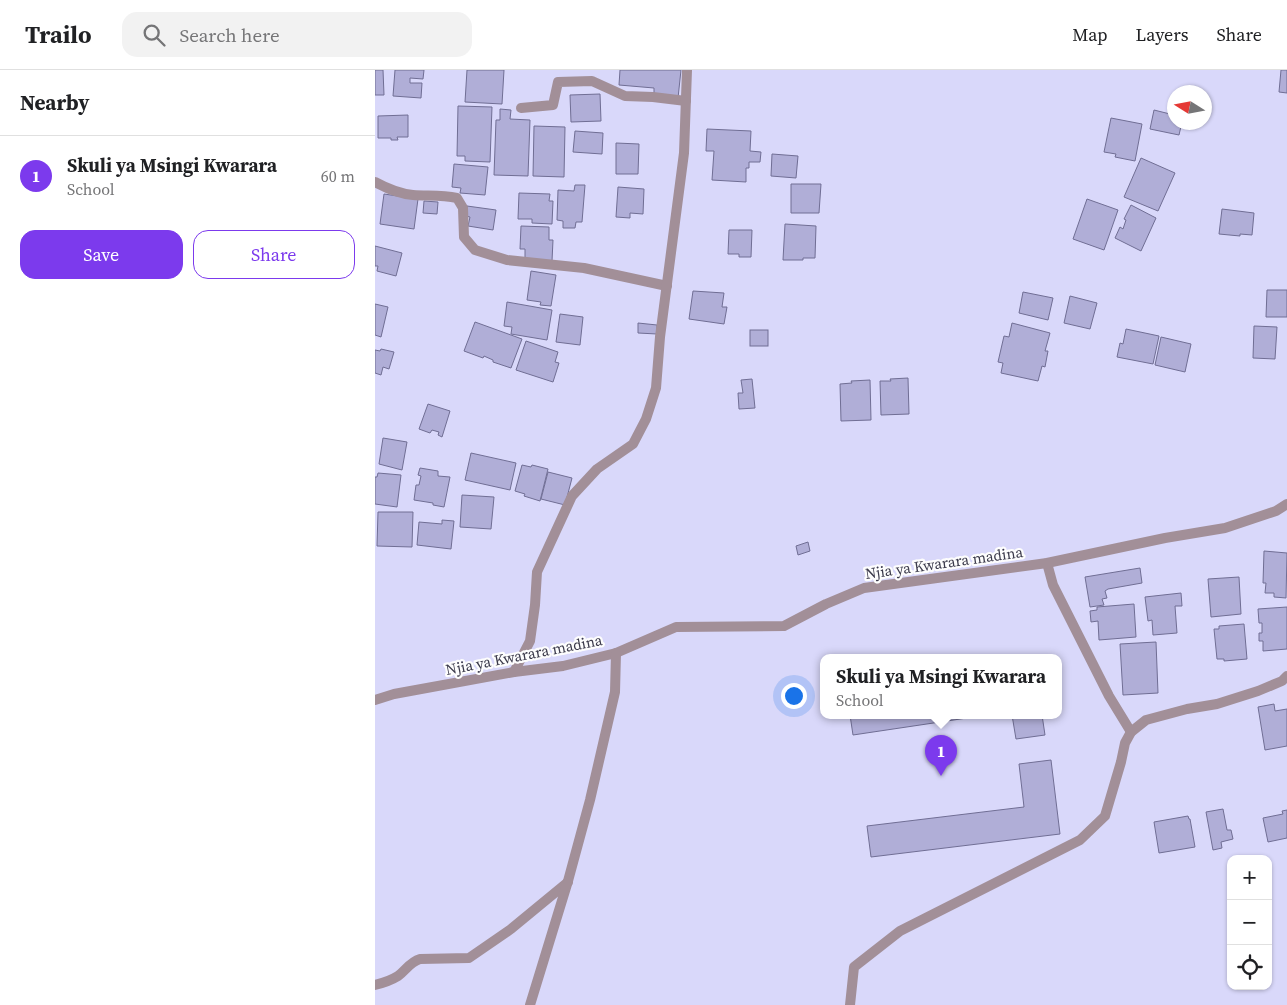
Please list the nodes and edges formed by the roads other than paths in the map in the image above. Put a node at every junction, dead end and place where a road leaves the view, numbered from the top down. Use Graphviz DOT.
graph roads {
  1 [pos="687,70"];
  2 [pos="686,101"];
  3 [pos="521,108"];
  4 [pos="375,182"];
  5 [pos="667,286"];
  6 [pos="1287,504"];
  7 [pos="1047,563"];
  8 [pos="616,653"];
  9 [pos="514,672"];
  10 [pos="1287,676"];
  11 [pos="375,700"];
  12 [pos="1131,732"];
  13 [pos="569,882"];
  14 [pos="375,985"];
  15 [pos="530,1005"];
  16 [pos="850,1005"];
  1 -- 2 [label="street"];
  2 -- 3 [label="street"];
  2 -- 5 [label="street"];
  4 -- 5 [label="street"];
  5 -- 9 [label="street"];
  6 -- 7 [label="street, Njia ya Kwarara madina"];
  7 -- 8 [label="street, Njia ya Kwarara madina"];
  7 -- 12 [label="street"];
  8 -- 9 [label="street, Njia ya Kwarara madina"];
  8 -- 13 [label="street"];
  9 -- 11 [label="street, Njia ya Kwarara madina"];
  10 -- 12 [label="street"];
  12 -- 16 [label="street"];
  13 -- 14 [label="street"];
  13 -- 15 [label="street"];
}
